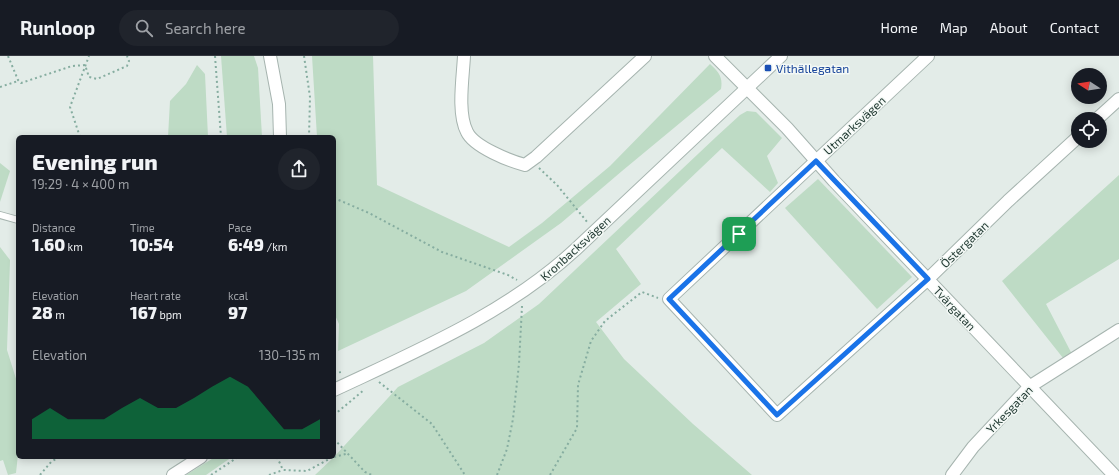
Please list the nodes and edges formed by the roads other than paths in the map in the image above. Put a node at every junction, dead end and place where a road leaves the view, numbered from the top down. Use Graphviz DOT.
graph roads {
  1 [pos="270,56"];
  2 [pos="464,56"];
  3 [pos="645,56"];
  4 [pos="715,56"];
  5 [pos="781,56"];
  6 [pos="928,56"];
  7 [pos="746,89"];
  8 [pos="1119,99"];
  9 [pos="1105,112"];
  10 [pos="280,135"];
  11 [pos="1071,143"];
  12 [pos="816,161"];
  13 [pos="0,214"];
  14 [pos="16,219"];
  15 [pos="928,279"];
  16 [pos="1119,330"];
  17 [pos="1029,387"];
  18 [pos="336,389"];
  19 [pos="777,415"];
  20 [pos="198,459"];
  21 [pos="173,475"];
  22 [pos="952,475"];
  23 [pos="1114,475"];
  1 -- 10 [label="street"];
  2 -- 3 [label="street"];
  4 -- 7 [label="street"];
  5 -- 7 [label="street, Kronbacksvägen"];
  6 -- 12 [label="street, Utmarksvägen"];
  7 -- 12 [label="street, Tvärgatan"];
  7 -- 18 [label="street, Kronbacksvägen"];
  8 -- 9 [label="street"];
  11 -- 15 [label="street, Östergatan"];
  12 -- 15 [label="street, Tvärgatan"];
  12 -- 19 [label="street, Utmarksvägen"];
  13 -- 14 [label="lane"];
  15 -- 17 [label="street, Tvärgatan"];
  15 -- 19 [label="street, Östergatan"];
  16 -- 17 [label="street, Yrkesgatan"];
  17 -- 22 [label="street, Yrkesgatan"];
  17 -- 23 [label="street, Tvärgatan"];
  20 -- 21 [label="street"];
}
